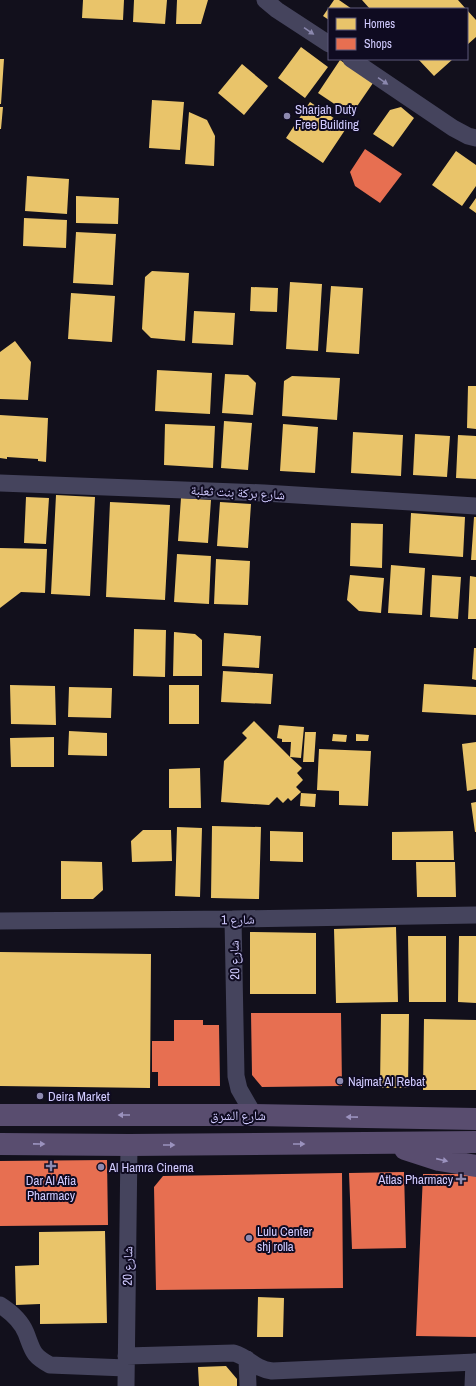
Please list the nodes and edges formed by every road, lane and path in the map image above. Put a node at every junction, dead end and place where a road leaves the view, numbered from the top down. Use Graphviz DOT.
graph roads {
  1 [pos="255,0"];
  2 [pos="271,5"];
  3 [pos="328,43"];
  4 [pos="352,60"];
  5 [pos="474,139"];
  6 [pos="0,483"];
  7 [pos="476,506"];
  8 [pos="476,915"];
  9 [pos="233,919"];
  10 [pos="0,921"];
  11 [pos="476,1104"];
  12 [pos="0,1115"];
  13 [pos="254,1115"];
  14 [pos="391,1118"];
  15 [pos="476,1119"];
  16 [pos="476,1142"];
  17 [pos="391,1143"];
  18 [pos="0,1144"];
  19 [pos="129,1145"];
  20 [pos="476,1166"];
  21 [pos="0,1306"];
  22 [pos="247,1359"];
  23 [pos="126,1362"];
  24 [pos="475,1362"];
  25 [pos="126,1386"];
  26 [pos="248,1386"];
  27 [pos="472,1386"];
  1 -- 2 [label="street"];
  2 -- 3 [label="street, one-way"];
  4 -- 5 [label="street, one-way"];
  6 -- 7 [label="street, شارع بركة بنت ثعلبة"];
  8 -- 9 [label="street, شارع 1"];
  9 -- 10 [label="street, شارع 1"];
  9 -- 13 [label="street, شارع 20"];
  11 -- 14 [label="main road"];
  13 -- 12 [label="main road, شارع الشرق, one-way"];
  14 -- 13 [label="main road, شارع الشرق, one-way"];
  14 -- 15 [label="main road, شارع الشرق"];
  16 -- 17 [label="main road"];
  19 -- 17 [label="main road, one-way"];
  17 -- 20 [label="main road, one-way"];
  18 -- 19 [label="main road, one-way"];
  19 -- 23 [label="street, شارع 20"];
  21 -- 23 [label="street"];
  22 -- 23 [label="street"];
  22 -- 24 [label="street"];
  22 -- 26 [label="street"];
  23 -- 25 [label="street, شارع 20"];
  24 -- 27 [label="street"];
}
